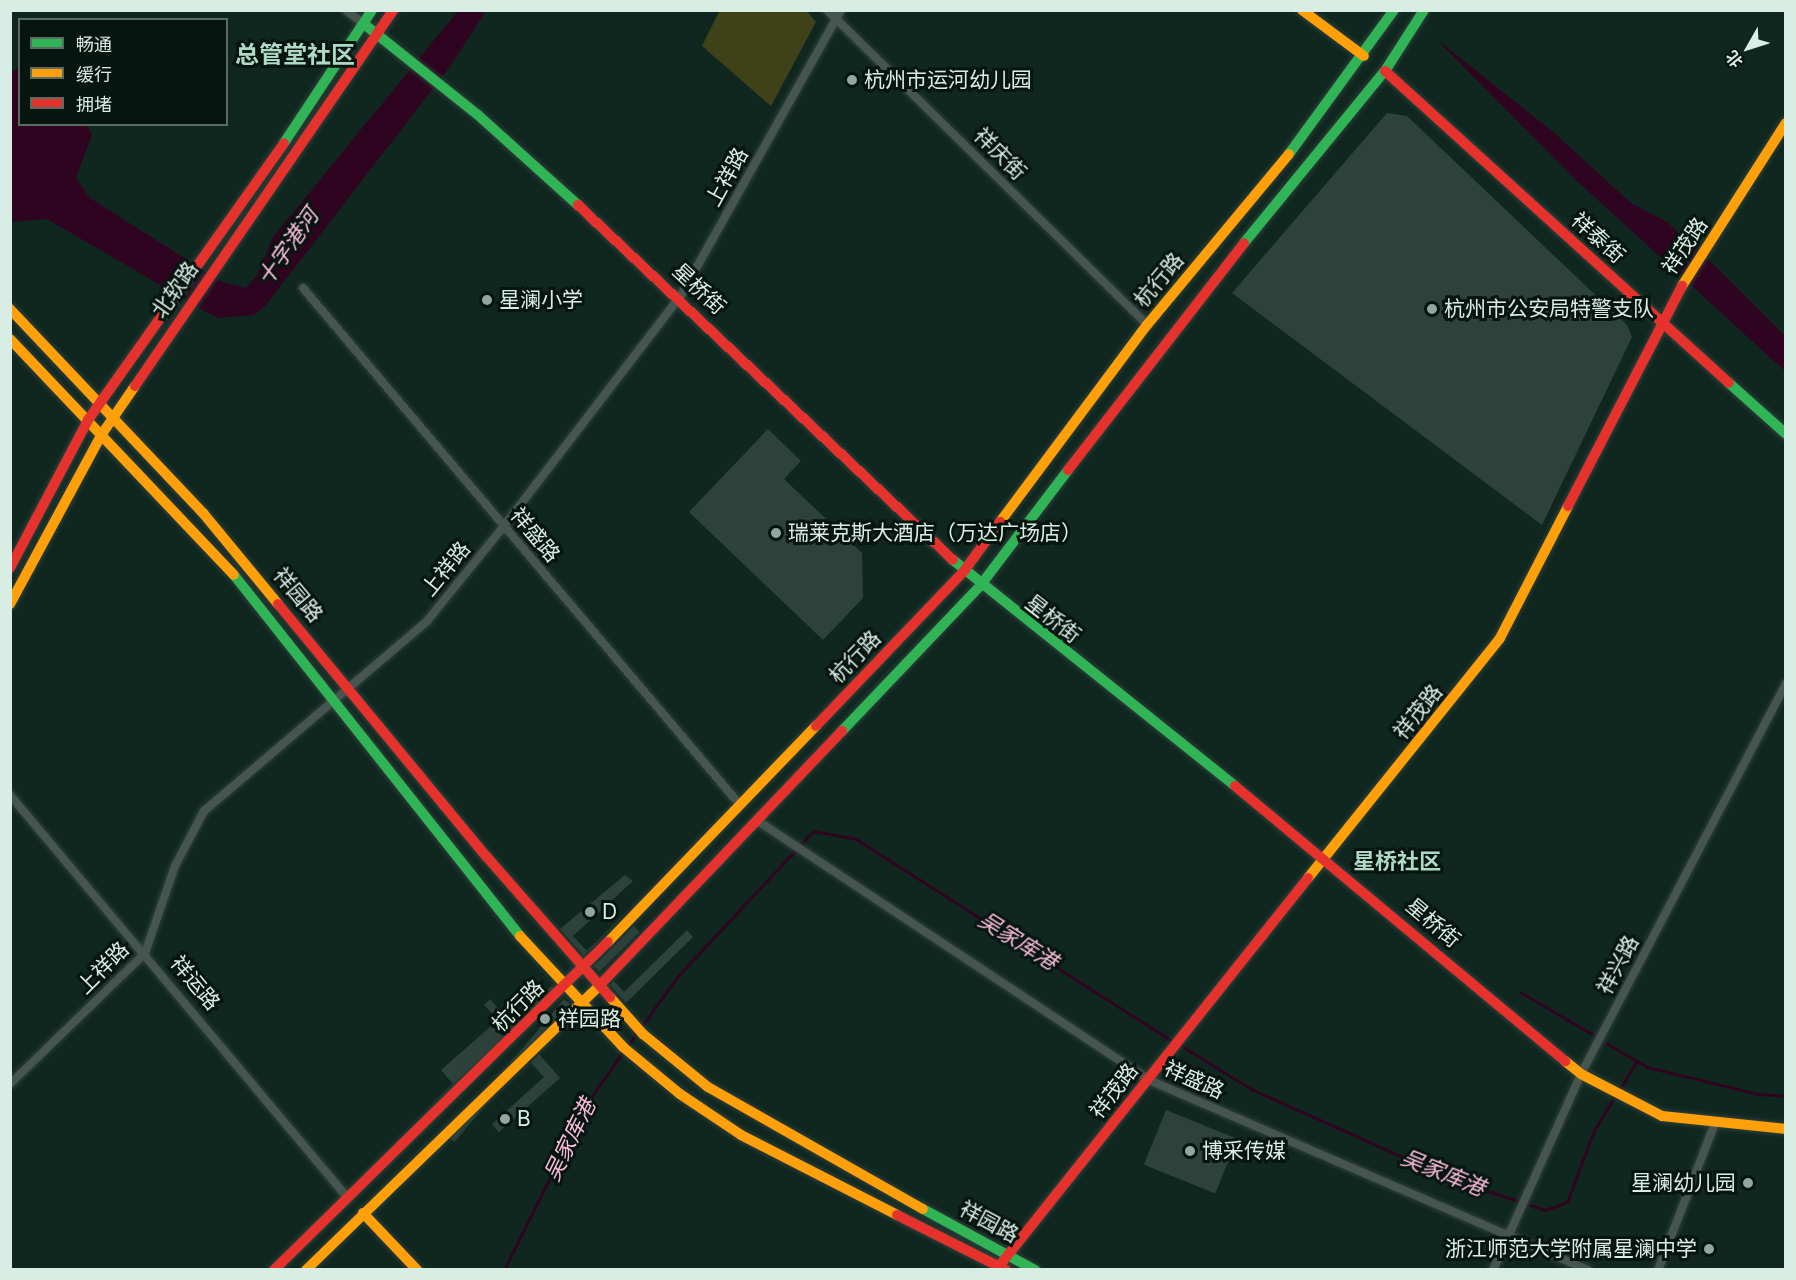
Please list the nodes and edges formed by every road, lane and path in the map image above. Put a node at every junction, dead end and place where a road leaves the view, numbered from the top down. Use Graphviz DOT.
graph roads {
  1 [pos="346,10"];
  2 [pos="372,10"];
  3 [pos="393,10"];
  4 [pos="827,10"];
  5 [pos="1302,10"];
  6 [pos="1394,10"];
  7 [pos="1424,10"];
  8 [pos="839,14"];
  9 [pos="364,24"];
  10 [pos="377,35"];
  11 [pos="1364,56"];
  12 [pos="1385,71"];
  13 [pos="1785,123"];
  14 [pos="303,288"];
  15 [pos="680,297"];
  16 [pos="10,309"];
  17 [pos="1663,322"];
  18 [pos="1147,325"];
  19 [pos="10,339"];
  20 [pos="100,404"];
  21 [pos="113,418"];
  22 [pos="88,420"];
  23 [pos="102,434"];
  24 [pos="1785,434"];
  25 [pos="504,526"];
  26 [pos="10,568"];
  27 [pos="964,571"];
  28 [pos="980,586"];
  29 [pos="10,604"];
  30 [pos="1785,683"];
  31 [pos="350,689"];
  32 [pos="334,702"];
  33 [pos="10,795"];
  34 [pos="740,805"];
  35 [pos="758,821"];
  36 [pos="1326,858"];
  37 [pos="145,953"];
  38 [pos="582,969"];
  39 [pos="598,987"];
  40 [pos="564,988"];
  41 [pos="579,1004"];
  42 [pos="1581,1074"];
  43 [pos="1149,1080"];
  44 [pos="10,1084"];
  45 [pos="1715,1123"];
  46 [pos="1785,1129"];
  47 [pos="347,1197"];
  48 [pos="363,1214"];
  49 [pos="1507,1236"];
  50 [pos="1009,1254"];
  51 [pos="1001,1268"];
  52 [pos="274,1269"];
  53 [pos="306,1269"];
  54 [pos="417,1269"];
  55 [pos="1035,1269"];
  56 [pos="1493,1269"];
  57 [pos="1588,1269"];
  58 [pos="1658,1269"];
  1 -- 9 [label="street"];
  2 -- 9 [label="main road, 北软路"];
  3 -- 10 [label="main road, 北软路"];
  4 -- 8 [label="street, 祥庆街"];
  5 -- 11 [label="main road"];
  6 -- 11 [label="main road, 杭行路"];
  7 -- 12 [label="main road, 杭行路"];
  8 -- 15 [label="street, 上祥路"];
  8 -- 18 [label="street, 祥庆街"];
  9 -- 10 [label="main road, 星桥街"];
  9 -- 20 [label="main road, 北软路"];
  10 -- 15 [label="main road, 星桥街"];
  10 -- 21 [label="main road, 北软路"];
  11 -- 18 [label="main road, 杭行路"];
  12 -- 17 [label="main road, 祥泰街"];
  12 -- 28 [label="main road, 杭行路"];
  13 -- 17 [label="main road, 祥茂路"];
  14 -- 25 [label="street, 祥盛路"];
  15 -- 25 [label="street, 上祥路"];
  15 -- 27 [label="main road, 星桥街"];
  16 -- 20 [label="main road, 祥园路"];
  17 -- 24 [label="main road, 祥泰街"];
  17 -- 36 [label="main road, 祥茂路"];
  18 -- 27 [label="main road, 杭行路"];
  19 -- 22 [label="main road, 祥园路"];
  20 -- 21 [label="main road, 祥园路"];
  20 -- 22 [label="main road, 北软路"];
  21 -- 23 [label="main road, 北软路"];
  21 -- 31 [label="main road, 祥园路"];
  22 -- 23 [label="main road, 祥园路"];
  22 -- 26 [label="main road, 北软路"];
  23 -- 29 [label="main road, 北软路"];
  23 -- 32 [label="main road, 祥园路"];
  25 -- 31 [label="street, 上祥路"];
  25 -- 34 [label="street, 祥盛路"];
  27 -- 28 [label="main road, 星桥街"];
  27 -- 34 [label="main road, 杭行路"];
  28 -- 35 [label="main road, 杭行路"];
  28 -- 36 [label="main road, 星桥街"];
  30 -- 42 [label="street, 祥兴路"];
  31 -- 32 [label="street, 上祥路"];
  31 -- 38 [label="main road, 祥园路"];
  32 -- 37 [label="street, 上祥路"];
  32 -- 40 [label="main road, 祥园路"];
  33 -- 37 [label="street, 祥运路"];
  34 -- 38 [label="main road, 杭行路"];
  35 -- 39 [label="main road, 杭行路"];
  35 -- 43 [label="street, 祥盛路"];
  36 -- 42 [label="main road, 星桥街"];
  36 -- 43 [label="main road, 祥茂路"];
  37 -- 44 [label="street, 上祥路"];
  37 -- 47 [label="street, 祥运路"];
  38 -- 39 [label="main road, 祥园路"];
  38 -- 40 [label="main road, 杭行路"];
  39 -- 41 [label="main road, 杭行路"];
  39 -- 50 [label="main road, 祥园路"];
  40 -- 41 [label="main road, 祥园路"];
  40 -- 47 [label="main road, 杭行路"];
  41 -- 48 [label="main road, 杭行路"];
  41 -- 51 [label="main road, 祥园路"];
  42 -- 45 [label="main road, 星桥街"];
  42 -- 49 [label="street, 祥兴路"];
  43 -- 49 [label="street, 祥盛路"];
  43 -- 50 [label="main road, 祥茂路"];
  45 -- 46 [label="main road, 星桥街"];
  45 -- 58 [label="street"];
  47 -- 52 [label="main road, 杭行路"];
  48 -- 53 [label="main road, 杭行路"];
  48 -- 54 [label="main road"];
  49 -- 56 [label="street, 祥兴路"];
  49 -- 57 [label="street, 祥盛路"];
  50 -- 51 [label="main road, 祥茂路"];
  50 -- 55 [label="main road, 祥园路"];
}
